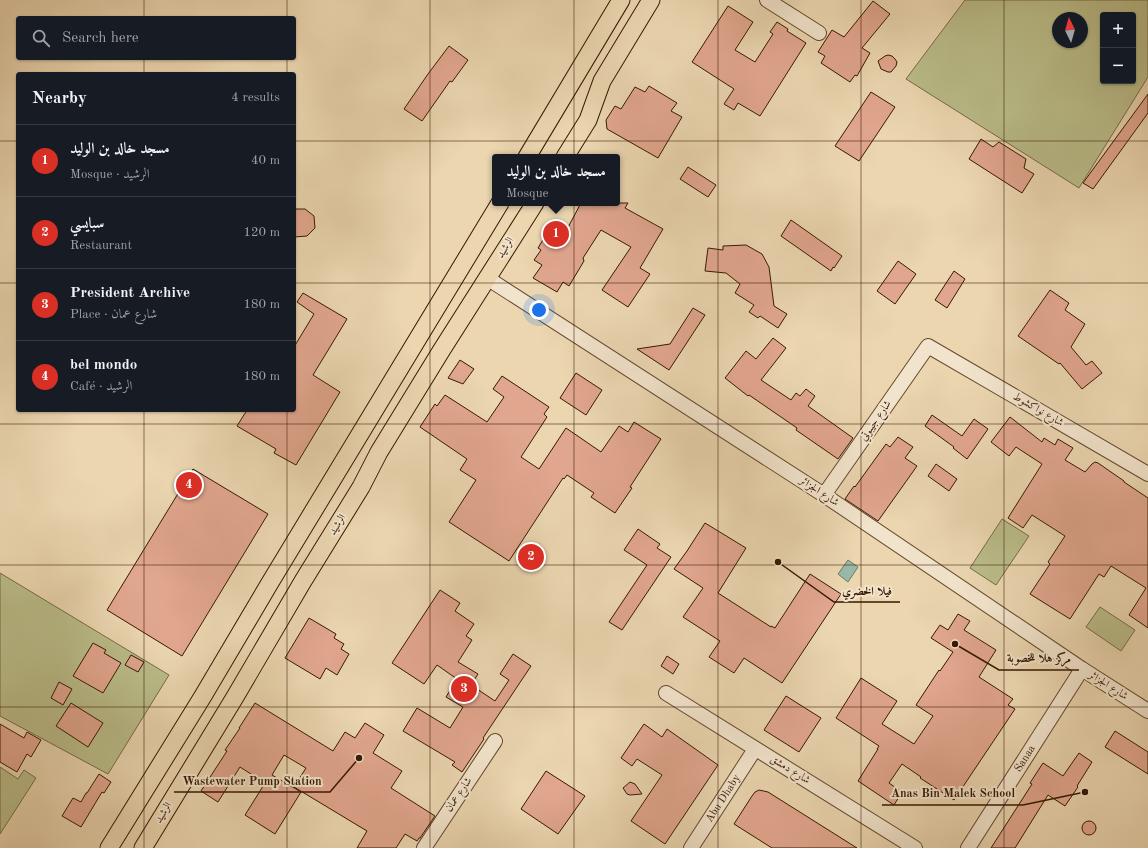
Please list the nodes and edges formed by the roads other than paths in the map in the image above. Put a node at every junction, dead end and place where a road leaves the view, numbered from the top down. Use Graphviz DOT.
graph roads {
  1 [pos="621,0"];
  2 [pos="651,0"];
  3 [pos="767,0"];
  4 [pos="819,33"];
  5 [pos="529,154"];
  6 [pos="566,154"];
  7 [pos="498,206"];
  8 [pos="533,206"];
  9 [pos="487,278"];
  10 [pos="928,346"];
  11 [pos="1148,474"];
  12 [pos="824,495"];
  13 [pos="1082,669"];
  14 [pos="666,693"];
  15 [pos="1148,711"];
  16 [pos="495,741"];
  17 [pos="755,749"];
  18 [pos="109,848"];
  19 [pos="143,848"];
  20 [pos="424,848"];
  21 [pos="691,848"];
  22 [pos="915,848"];
  23 [pos="968,848"];
  1 -- 5 [label="main road"];
  2 -- 6 [label="main road"];
  3 -- 4 [label="street"];
  7 -- 18 [label="main road"];
  8 -- 9 [label="main road, الرشيد"];
  9 -- 12 [label="street, شارع الجزائر"];
  9 -- 19 [label="main road, الرشيد"];
  10 -- 11 [label="street, شارع نواكشوط"];
  10 -- 12 [label="street, شارع جيبوتي"];
  12 -- 13 [label="street, شارع الجزائر"];
  13 -- 15 [label="street, شارع الجزائر"];
  13 -- 23 [label="street, Sanaa"];
  14 -- 17 [label="street, شارع دمشق"];
  16 -- 20 [label="street, شارع عمان"];
  17 -- 21 [label="street, Abu Dhaby"];
  17 -- 22 [label="street, شارع دمشق"];
}
